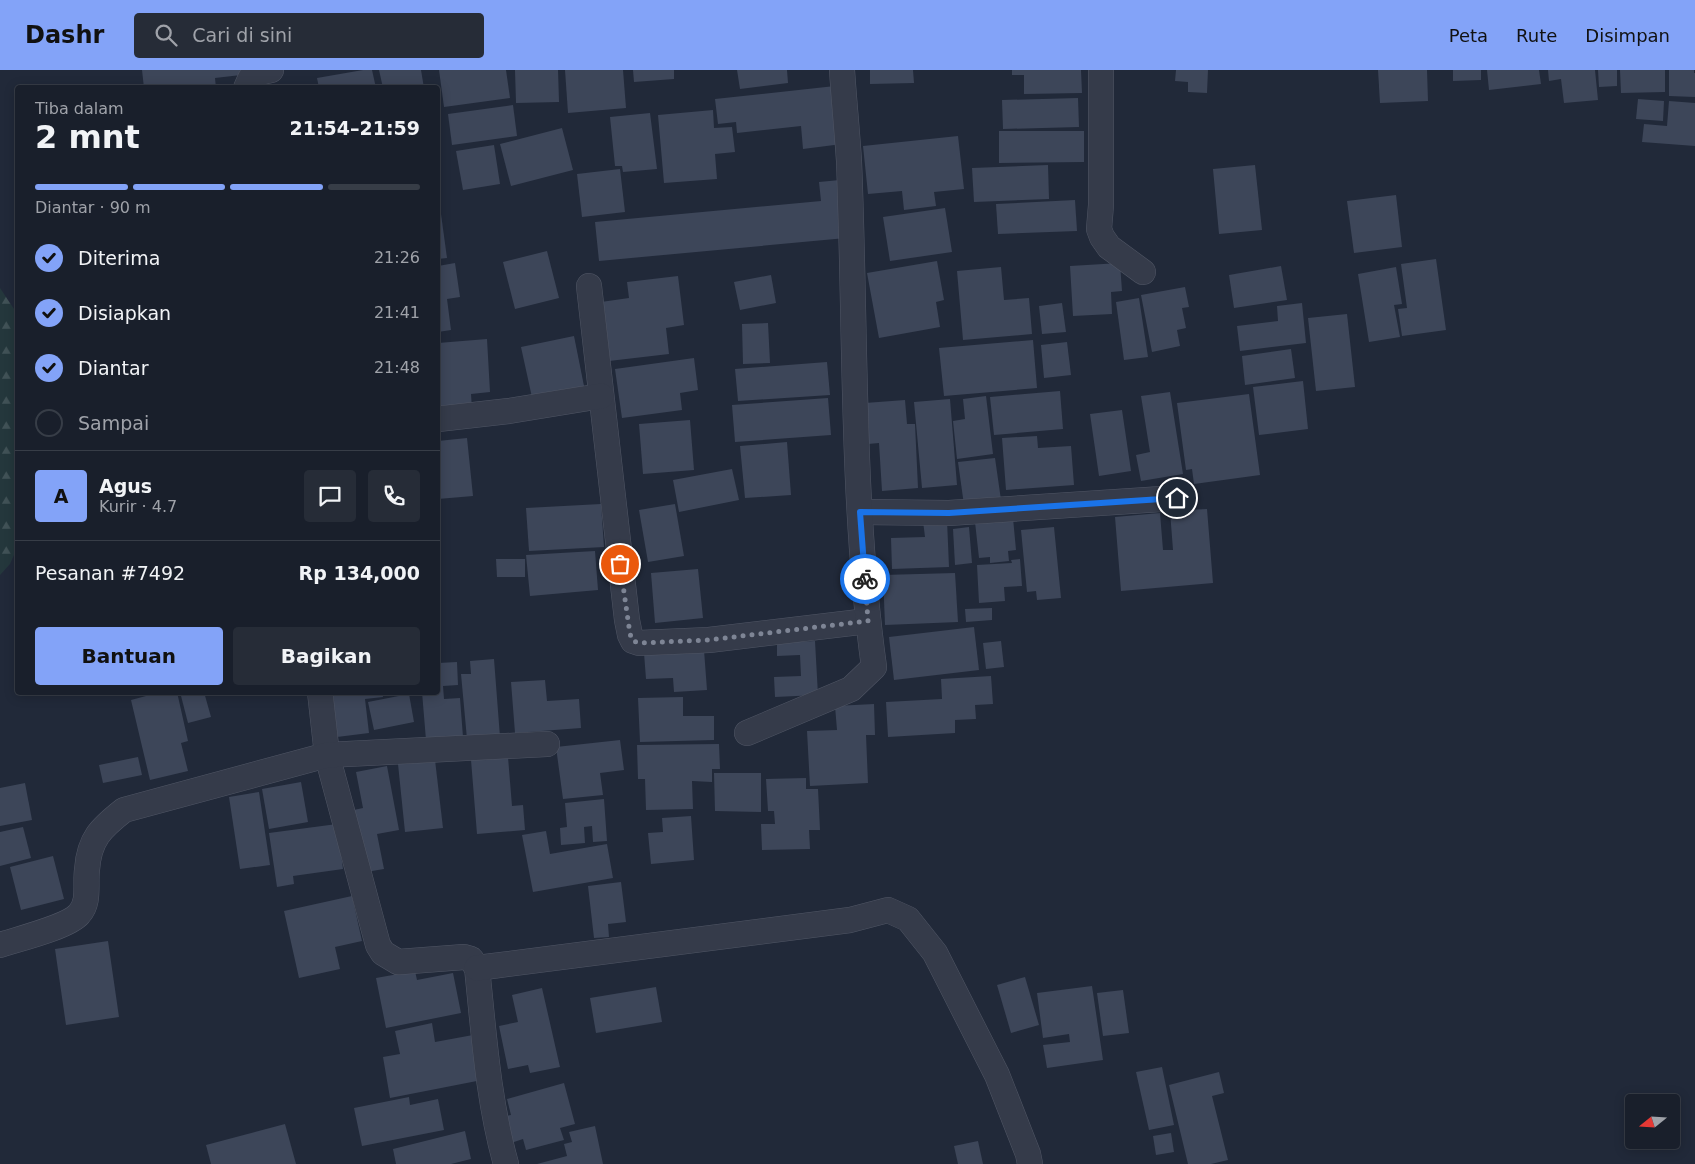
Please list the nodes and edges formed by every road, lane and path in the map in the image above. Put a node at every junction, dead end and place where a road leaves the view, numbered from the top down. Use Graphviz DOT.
graph roads {
  1 [pos="271,70"];
  2 [pos="842,70"];
  3 [pos="1100,70"];
  4 [pos="247,85"];
  5 [pos="1143,272"];
  6 [pos="590,286"];
  7 [pos="601,396"];
  8 [pos="440,420"];
  9 [pos="1177,498"];
  10 [pos="860,512"];
  11 [pos="868,621"];
  12 [pos="320,695"];
  13 [pos="747,733"];
  14 [pos="547,744"];
  15 [pos="327,755"];
  16 [pos="0,945"];
  17 [pos="477,968"];
  18 [pos="506,1164"];
  19 [pos="1030,1164"];
  1 -- 4 [label="street"];
  2 -- 10 [label="street"];
  3 -- 5 [label="street"];
  6 -- 7 [label="street"];
  7 -- 8 [label="street"];
  7 -- 11 [label="street"];
  9 -- 10 [label="street"];
  10 -- 11 [label="street"];
  11 -- 13 [label="street"];
  12 -- 15 [label="street"];
  14 -- 15 [label="street"];
  15 -- 16 [label="street"];
  15 -- 17 [label="street"];
  17 -- 18 [label="street"];
  17 -- 19 [label="street"];
}
